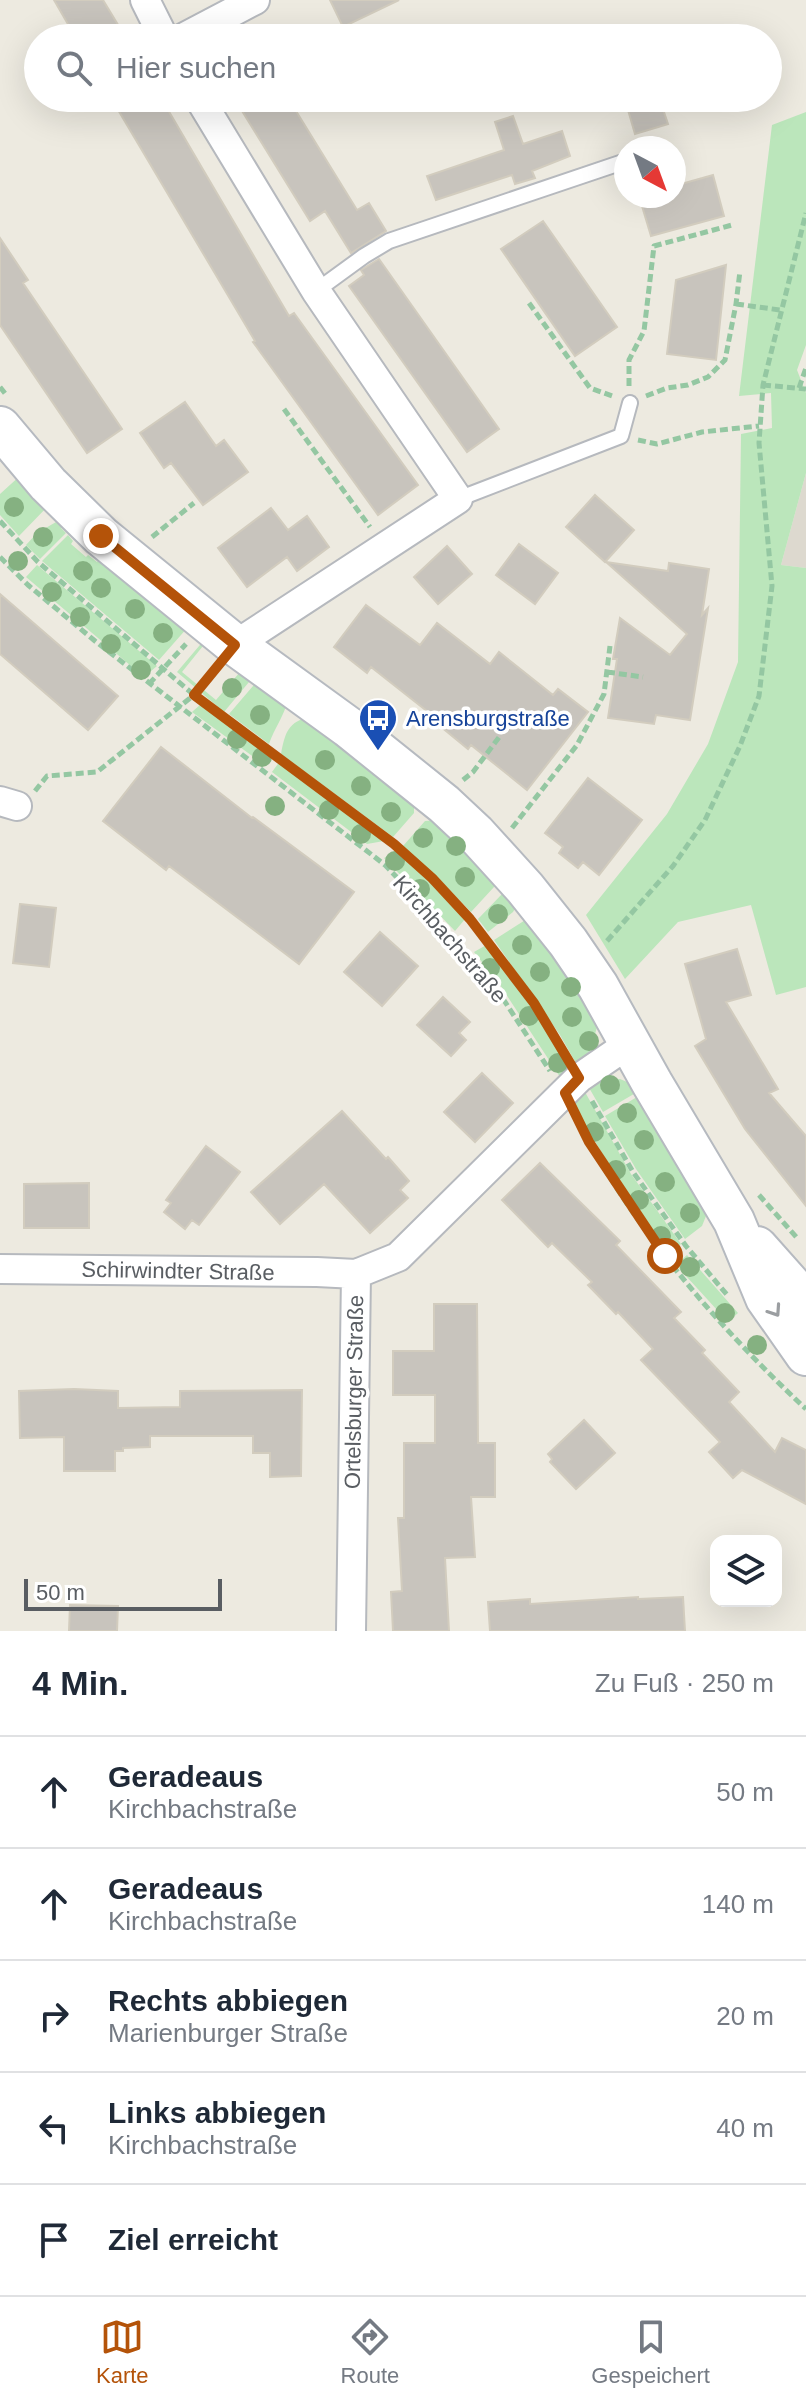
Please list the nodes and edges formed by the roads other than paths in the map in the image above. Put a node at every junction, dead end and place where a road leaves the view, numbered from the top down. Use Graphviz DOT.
graph roads {
  1 [pos="145,0"];
  2 [pos="255,0"];
  3 [pos="157,24"];
  4 [pos="210,24"];
  5 [pos="207,112"];
  6 [pos="614,165"];
  7 [pos="316,291"];
  8 [pos="630,403"];
  9 [pos="0,427"];
  10 [pos="458,499"];
  11 [pos="235,645"];
  12 [pos="630,1043"];
  13 [pos="746,1207"];
  14 [pos="0,1269"];
  15 [pos="356,1274"];
  16 [pos="806,1302"];
  17 [pos="806,1355"];
  18 [pos="351,1631"];
  1 -- 3 [label="street"];
  2 -- 4 [label="street"];
  5 -- 7 [label="street"];
  6 -- 7 [label="lane"];
  7 -- 10 [label="street"];
  8 -- 10 [label="lane"];
  9 -- 11 [label="main road"];
  10 -- 11 [label="street"];
  11 -- 12 [label="main road"];
  12 -- 13 [label="main road"];
  12 -- 15 [label="street, Ortelsburger Straße"];
  13 -- 16 [label="main road"];
  13 -- 17 [label="main road, one-way"];
  14 -- 15 [label="street, Schirwindter Straße"];
  15 -- 18 [label="street, Ortelsburger Straße"];
}
